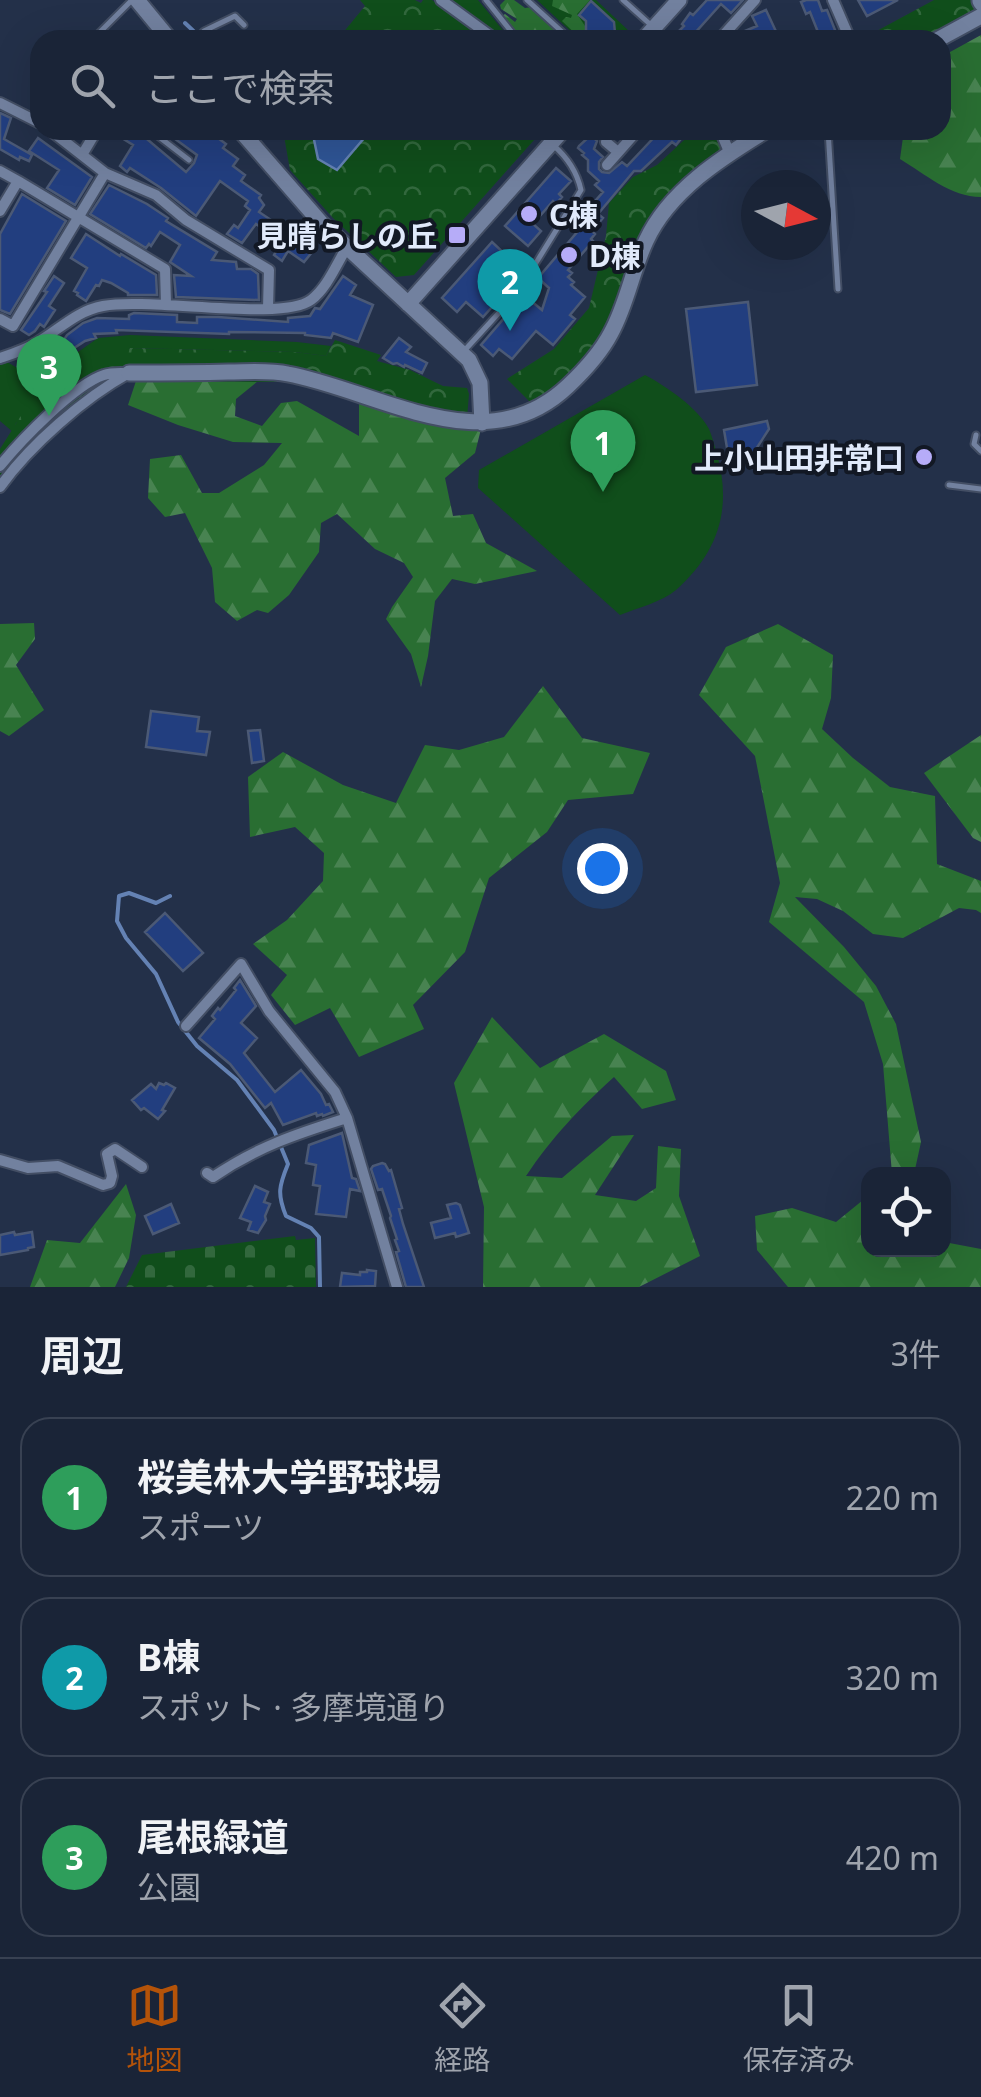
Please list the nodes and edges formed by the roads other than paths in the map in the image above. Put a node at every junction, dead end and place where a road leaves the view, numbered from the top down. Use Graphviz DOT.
graph roads {
  1 [pos="135,0"];
  2 [pos="442,0"];
  3 [pos="486,0"];
  4 [pos="527,0"];
  5 [pos="624,0"];
  6 [pos="679,0"];
  7 [pos="755,0"];
  8 [pos="833,0"];
  9 [pos="981,16"];
  10 [pos="244,25"];
  11 [pos="103,30"];
  12 [pos="161,30"];
  13 [pos="207,30"];
  14 [pos="482,30"];
  15 [pos="510,30"];
  16 [pos="560,30"];
  17 [pos="646,30"];
  18 [pos="653,30"];
  19 [pos="728,30"];
  20 [pos="846,30"];
  21 [pos="951,32"];
  22 [pos="0,103"];
  23 [pos="30,118"];
  24 [pos="63,140"];
  25 [pos="91,140"];
  26 [pos="163,140"];
  27 [pos="249,140"];
  28 [pos="553,140"];
  29 [pos="629,140"];
  30 [pos="724,140"];
  31 [pos="752,140"];
  32 [pos="829,140"];
  33 [pos="606,142"];
  34 [pos="550,144"];
  35 [pos="618,152"];
  36 [pos="730,154"];
  37 [pos="82,155"];
  38 [pos="190,160"];
  39 [pos="607,165"];
  40 [pos="0,171"];
  41 [pos="105,173"];
  42 [pos="18,181"];
  43 [pos="0,211"];
  44 [pos="79,218"];
  45 [pos="346,248"];
  46 [pos="838,289"];
  47 [pos="166,304"];
  48 [pos="408,304"];
  49 [pos="268,308"];
  50 [pos="0,319"];
  51 [pos="462,353"];
  52 [pos="0,358"];
  53 [pos="129,373"];
  54 [pos="62,404"];
  55 [pos="71,416"];
  56 [pos="482,423"];
  57 [pos="976,436"];
  58 [pos="981,451"];
  59 [pos="0,466"];
  60 [pos="949,485"];
  61 [pos="0,487"];
  62 [pos="981,489"];
  63 [pos="186,1026"];
  64 [pos="347,1118"];
  65 [pos="0,1160"];
  66 [pos="142,1167"];
  67 [pos="207,1173"];
  68 [pos="398,1287"];
  1 -- 11 [label="lane"];
  1 -- 12 [label="street"];
  2 -- 14 [label="street"];
  3 -- 15 [label="lane"];
  4 -- 16 [label="lane"];
  5 -- 17 [label="lane"];
  6 -- 18 [label="street"];
  7 -- 19 [label="street"];
  8 -- 20 [label="street"];
  9 -- 21 [label="street"];
  10 -- 13 [label="lane"];
  22 -- 23 [label="street"];
  24 -- 37 [label="street"];
  25 -- 37 [label="street"];
  26 -- 38 [label="lane"];
  27 -- 45 [label="street"];
  28 -- 34 [label="street"];
  29 -- 35 [label="street"];
  30 -- 36 [label="street"];
  31 -- 36 [label="street"];
  32 -- 46 [label="lane"];
  33 -- 35 [label="street"];
  34 -- 48 [label="street"];
  34 -- 51 [label="lane"];
  35 -- 39 [label="street"];
  36 -- 56 [label="street"];
  37 -- 41 [label="street"];
  40 -- 42 [label="street"];
  41 -- 44 [label="street"];
  41 -- 49 [label="street"];
  42 -- 43 [label="street"];
  42 -- 44 [label="street"];
  44 -- 47 [label="street"];
  44 -- 50 [label="street"];
  45 -- 48 [label="street"];
  45 -- 49 [label="street"];
  47 -- 49 [label="street"];
  47 -- 52 [label="street"];
  48 -- 51 [label="street"];
  51 -- 56 [label="street"];
  53 -- 54 [label="street"];
  53 -- 55 [label="street"];
  53 -- 56 [label="street"];
  54 -- 55 [label="street"];
  54 -- 59 [label="street"];
  55 -- 61 [label="street"];
  57 -- 58 [label="lane"];
  60 -- 62 [label="lane"];
  63 -- 64 [label="street"];
  64 -- 67 [label="street"];
  64 -- 68 [label="street"];
  65 -- 66 [label="street"];
}
